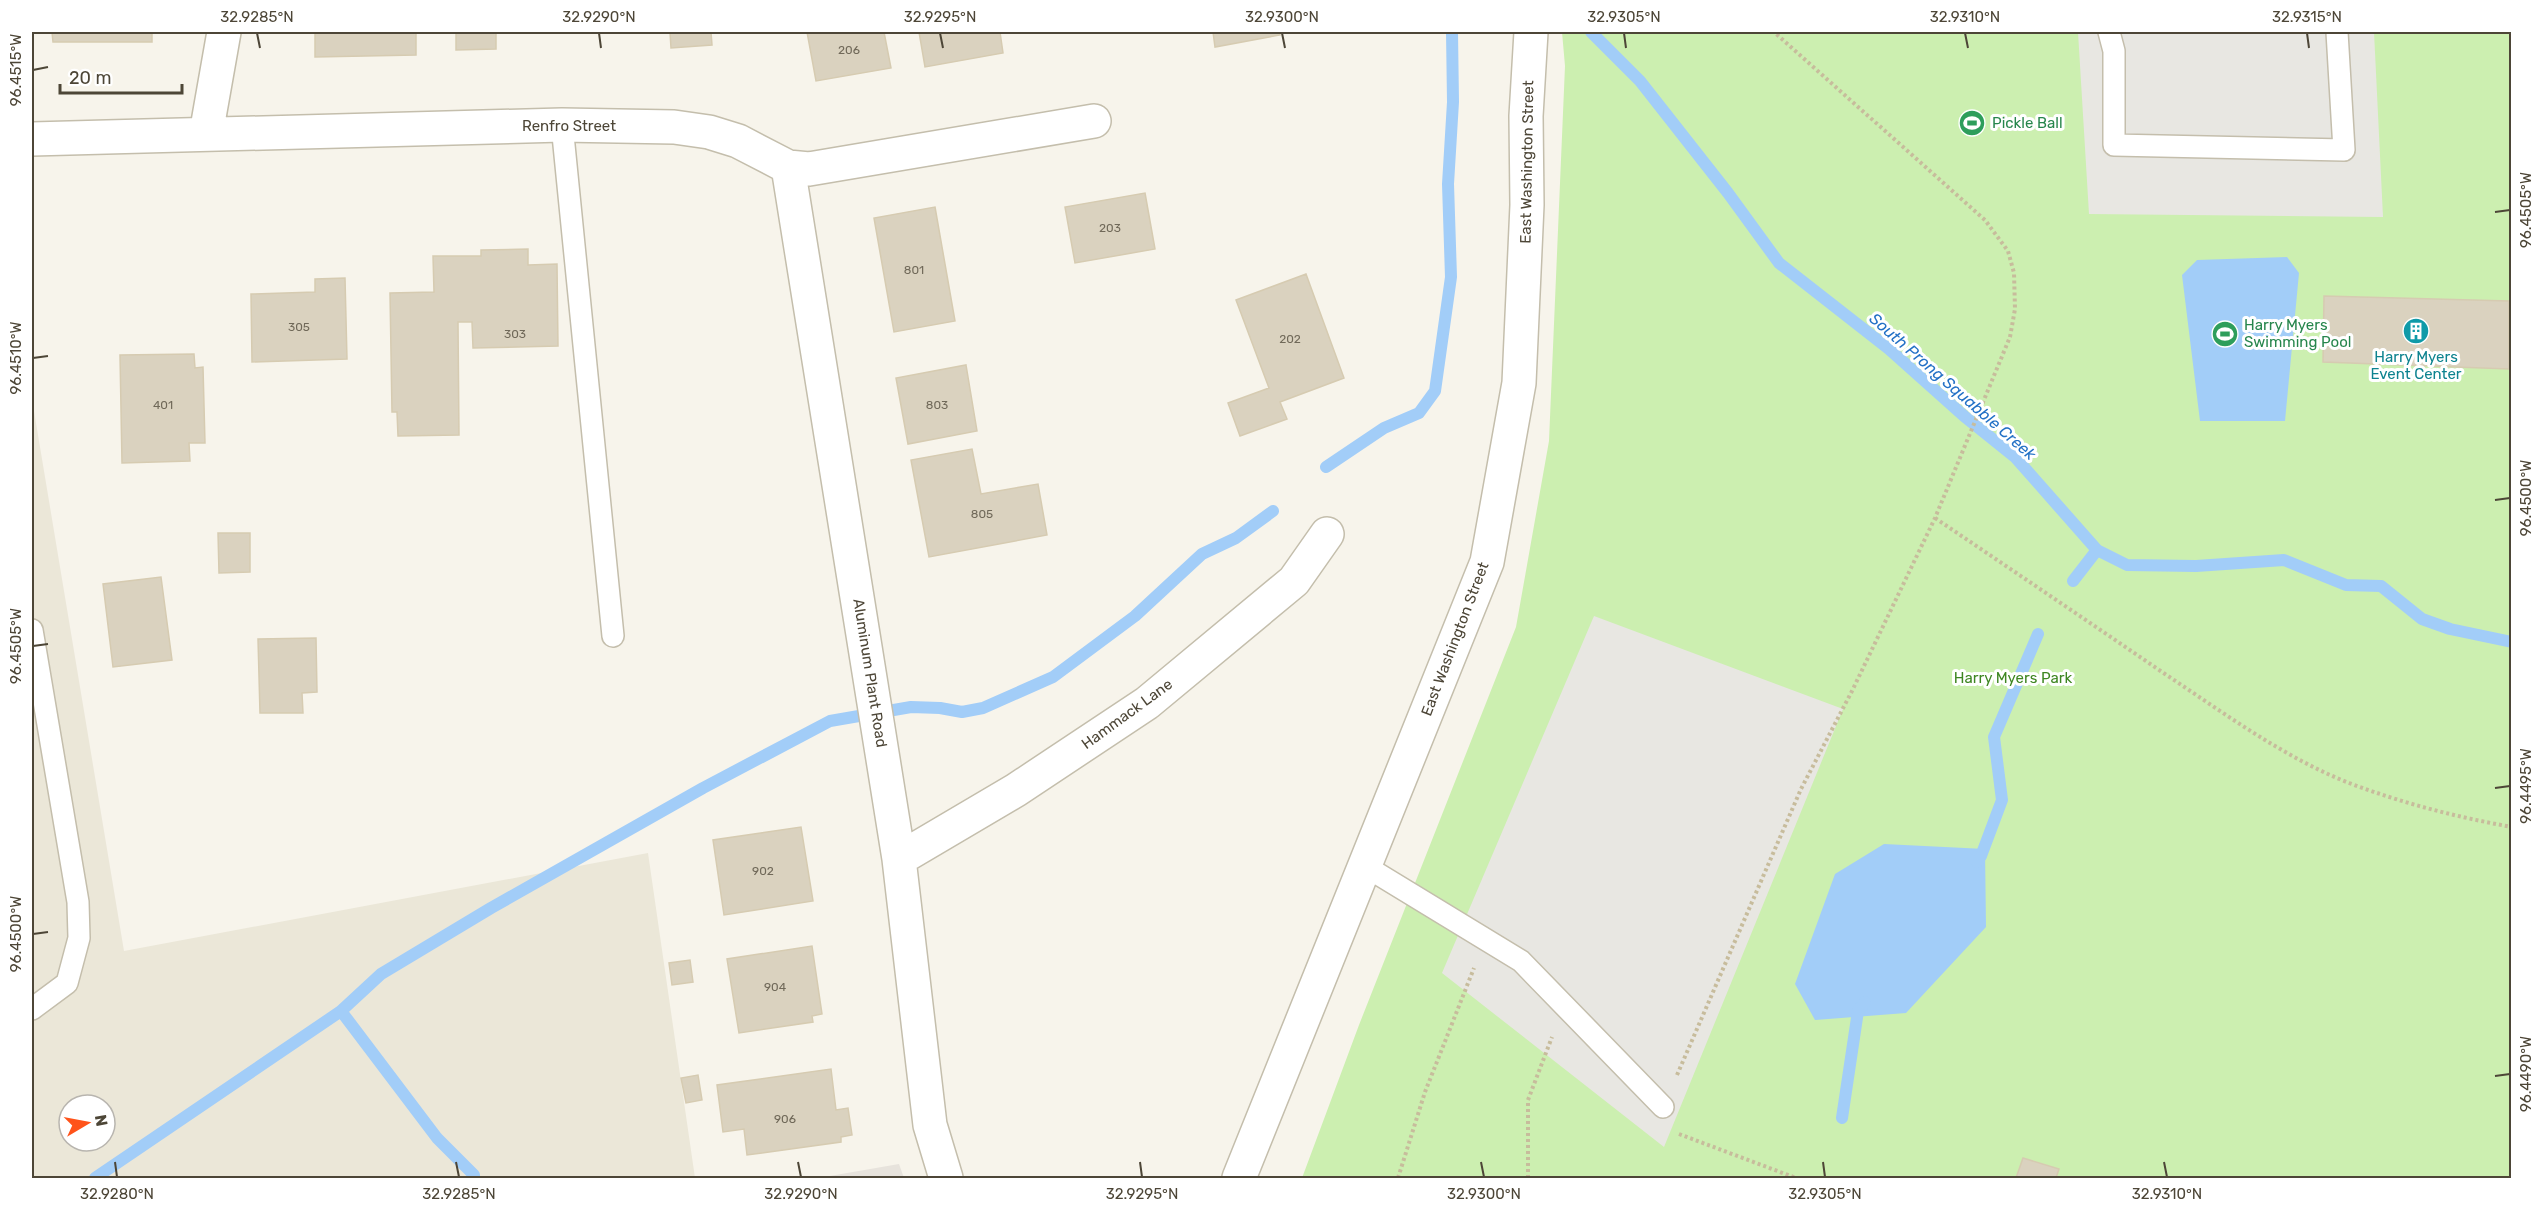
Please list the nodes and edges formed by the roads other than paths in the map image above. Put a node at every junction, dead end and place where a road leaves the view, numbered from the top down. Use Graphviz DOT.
graph roads {
  1 [pos="224,32"];
  2 [pos="1531,32"];
  3 [pos="2109,32"];
  4 [pos="2337,32"];
  5 [pos="1094,121"];
  6 [pos="562,125"];
  7 [pos="206,134"];
  8 [pos="32,139"];
  9 [pos="788,167"];
  10 [pos="1327,534"];
  11 [pos="32,630"];
  12 [pos="614,636"];
  13 [pos="899,860"];
  14 [pos="1365,866"];
  15 [pos="32,1009"];
  16 [pos="1663,1107"];
  17 [pos="946,1179"];
  18 [pos="1239,1179"];
  1 -- 7 [label="street"];
  2 -- 14 [label="street, East Washington Street"];
  3 -- 4 [label="lane"];
  5 -- 9 [label="street, Renfro Street"];
  6 -- 7 [label="street, Renfro Street"];
  6 -- 9 [label="street, Renfro Street"];
  6 -- 12 [label="lane"];
  7 -- 8 [label="street, Renfro Street"];
  9 -- 13 [label="street, Aluminum Plant Road"];
  10 -- 13 [label="street, Hammack Lane"];
  11 -- 15 [label="lane"];
  13 -- 17 [label="street, Aluminum Plant Road"];
  14 -- 16 [label="lane"];
  14 -- 18 [label="street, East Washington Street"];
}
